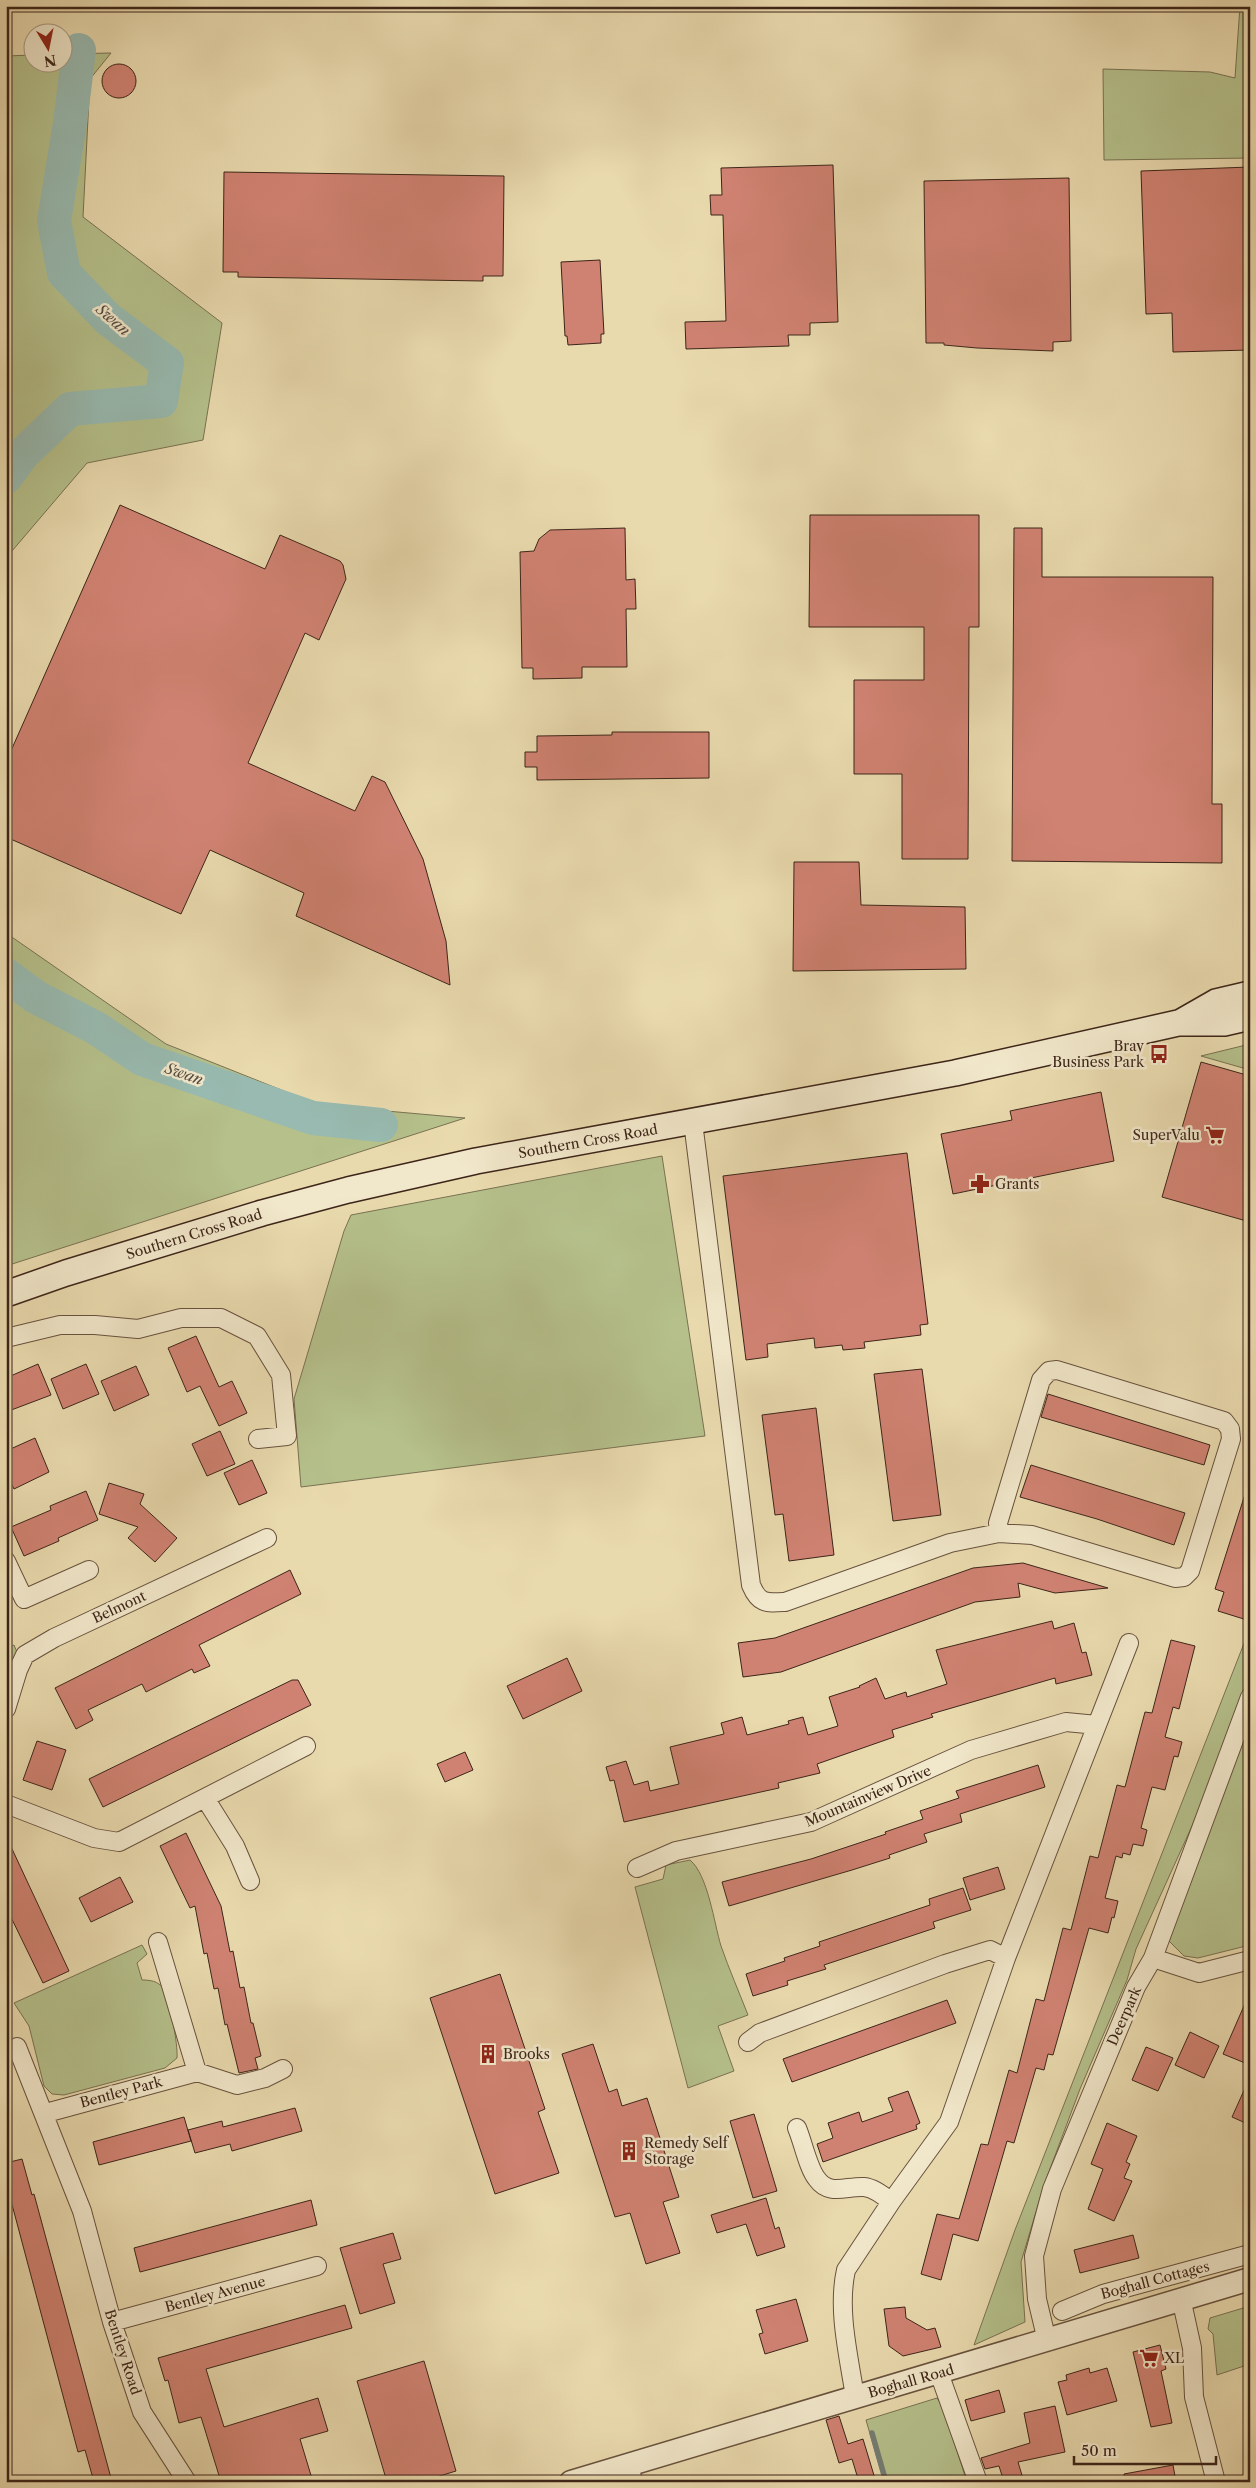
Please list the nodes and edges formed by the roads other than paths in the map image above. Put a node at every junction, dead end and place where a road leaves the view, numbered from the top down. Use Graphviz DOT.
graph roads {
  1 [pos="1250,994"];
  2 [pos="1250,1017"];
  3 [pos="1178,1023"];
  4 [pos="693,1122"];
  5 [pos="6,1294"];
  6 [pos="6,1338"];
  7 [pos="258,1439"];
  8 [pos="999,1533"];
  9 [pos="267,1538"];
  10 [pos="6,1561"];
  11 [pos="89,1570"];
  12 [pos="1129,1643"];
  13 [pos="1250,1697"];
  14 [pos="6,1709"];
  15 [pos="1097,1725"];
  16 [pos="306,1746"];
  17 [pos="205,1798"];
  18 [pos="6,1804"];
  19 [pos="637,1868"];
  20 [pos="250,1881"];
  21 [pos="158,1942"];
  22 [pos="1006,1958"];
  23 [pos="1153,1958"];
  24 [pos="1250,1960"];
  25 [pos="748,2042"];
  26 [pos="18,2047"];
  27 [pos="283,2069"];
  28 [pos="197,2072"];
  29 [pos="46,2113"];
  30 [pos="797,2128"];
  31 [pos="891,2202"];
  32 [pos="1242,2256"];
  33 [pos="317,2266"];
  34 [pos="1246,2280"];
  35 [pos="1181,2298"];
  36 [pos="1062,2311"];
  37 [pos="112,2322"];
  38 [pos="1048,2341"];
  39 [pos="939,2373"];
  40 [pos="855,2397"];
  41 [pos="631,2473"];
  42 [pos="187,2482"];
  43 [pos="571,2482"];
  44 [pos="978,2482"];
  45 [pos="1216,2482"];
  1 -- 3 [label="main road, Southern Cross Road"];
  2 -- 3 [label="main road, Southern Cross Road"];
  3 -- 4 [label="main road, Southern Cross Road"];
  4 -- 5 [label="main road, Southern Cross Road"];
  4 -- 8 [label="street"];
  6 -- 7 [label="street"];
  8 -- 8 [label="street"];
  9 -- 14 [label="street, Belmont"];
  10 -- 11 [label="street"];
  12 -- 15 [label="street"];
  13 -- 23 [label="street, Deerpark"];
  15 -- 19 [label="street, Mountainview Drive"];
  15 -- 22 [label="street"];
  16 -- 17 [label="street"];
  17 -- 18 [label="street"];
  17 -- 20 [label="street"];
  21 -- 28 [label="street"];
  22 -- 25 [label="street"];
  22 -- 31 [label="street"];
  23 -- 24 [label="street"];
  23 -- 38 [label="street, Deerpark"];
  26 -- 29 [label="street"];
  27 -- 28 [label="street"];
  28 -- 29 [label="street, Bentley Park"];
  29 -- 37 [label="street, Bentley Road"];
  30 -- 31 [label="street"];
  31 -- 40 [label="street"];
  32 -- 34 [label="street"];
  32 -- 36 [label="street, Boghall Cottages"];
  33 -- 37 [label="street, Bentley Avenue"];
  34 -- 35 [label="street, Boghall Road"];
  35 -- 38 [label="street, Boghall Road"];
  35 -- 45 [label="street"];
  37 -- 42 [label="street, Bentley Road"];
  38 -- 39 [label="street, Boghall Road"];
  39 -- 40 [label="street, Boghall Road"];
  39 -- 44 [label="street"];
  40 -- 41 [label="street, Boghall Road"];
  41 -- 43 [label="street, Boghall Road"];
}
